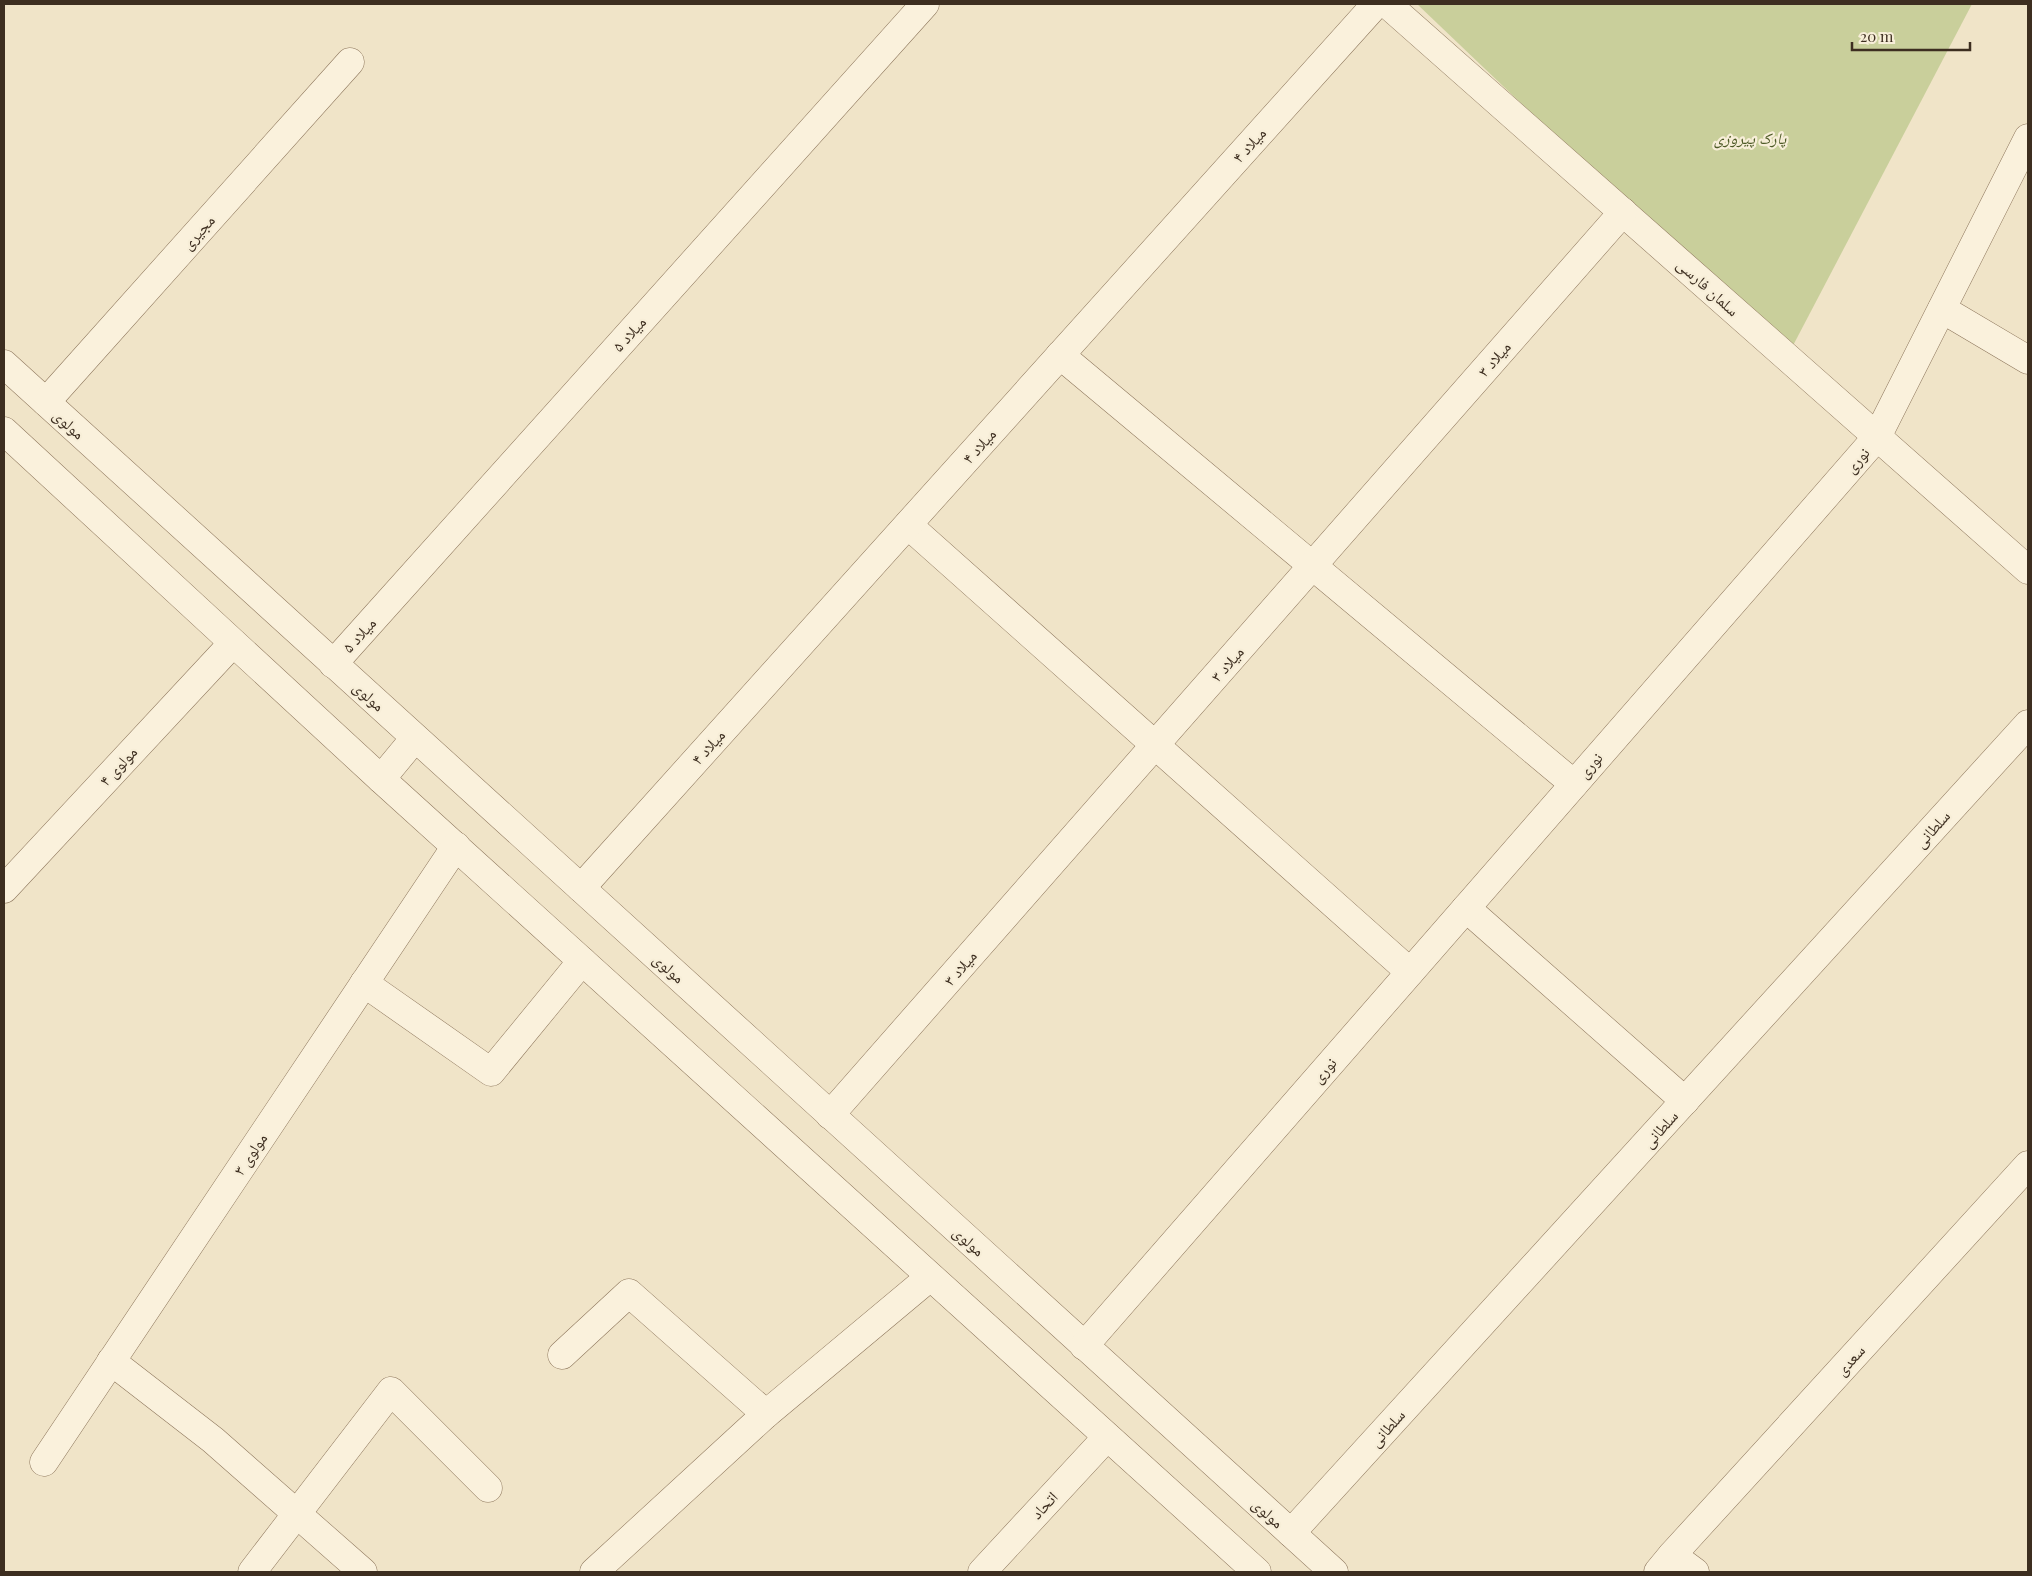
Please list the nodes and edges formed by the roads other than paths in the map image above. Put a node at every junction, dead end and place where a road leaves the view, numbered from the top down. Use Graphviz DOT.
graph roads {
  1 [pos="925,4"];
  2 [pos="1376,4"];
  3 [pos="1387,4"];
  4 [pos="350,62"];
  5 [pos="2028,138"];
  6 [pos="2018,184"];
  7 [pos="1623,212"];
  8 [pos="1942,309"];
  9 [pos="1060,356"];
  10 [pos="2028,360"];
  11 [pos="4,364"];
  12 [pos="46,402"];
  13 [pos="4,431"];
  14 [pos="1877,437"];
  15 [pos="908,525"];
  16 [pos="1313,566"];
  17 [pos="2028,570"];
  18 [pos="233,643"];
  19 [pos="333,664"];
  20 [pos="2028,724"];
  21 [pos="416,738"];
  22 [pos="1156,745"];
  23 [pos="381,779"];
  24 [pos="1574,784"];
  25 [pos="456,846"];
  26 [pos="581,888"];
  27 [pos="4,889"];
  28 [pos="1466,908"];
  29 [pos="582,961"];
  30 [pos="1410,972"];
  31 [pos="364,983"];
  32 [pos="1685,1101"];
  33 [pos="830,1115"];
  34 [pos="2028,1165"];
  35 [pos="930,1277"];
  36 [pos="1084,1346"];
  37 [pos="562,1355"];
  38 [pos="111,1360"];
  39 [pos="766,1414"];
  40 [pos="1107,1437"];
  41 [pos="44,1462"];
  42 [pos="488,1488"];
  43 [pos="296,1514"];
  44 [pos="1291,1533"];
  45 [pos="1665,1563"];
  46 [pos="252,1572"];
  47 [pos="363,1572"];
  48 [pos="594,1572"];
  49 [pos="982,1572"];
  50 [pos="1257,1572"];
  51 [pos="1334,1572"];
  52 [pos="1694,1572"];
  1 -- 19 [label="street, میلاد ۵"];
  2 -- 9 [label="street, میلاد ۴"];
  3 -- 7 [label="street, سلمان فارسی"];
  4 -- 12 [label="street, مجیری"];
  5 -- 6 [label="street, نوری"];
  6 -- 8 [label="street, نوری"];
  7 -- 14 [label="street, سلمان فارسی"];
  7 -- 16 [label="street, میلاد ۳"];
  8 -- 10 [label="street"];
  8 -- 14 [label="street, نوری"];
  9 -- 15 [label="street, میلاد ۴"];
  9 -- 16 [label="street"];
  11 -- 12 [label="street, مولوی"];
  12 -- 19 [label="street, مولوی"];
  13 -- 18 [label="street"];
  14 -- 17 [label="street, سلمان فارسی"];
  14 -- 24 [label="street, نوری"];
  15 -- 22 [label="street"];
  15 -- 26 [label="street, میلاد ۴"];
  16 -- 22 [label="street, میلاد ۳"];
  16 -- 24 [label="street"];
  18 -- 23 [label="street"];
  18 -- 27 [label="street, مولوی ۴"];
  19 -- 21 [label="street, مولوی"];
  20 -- 32 [label="street, سلطانی"];
  21 -- 23 [label="street"];
  21 -- 26 [label="street, مولوی"];
  22 -- 30 [label="street"];
  22 -- 33 [label="street, میلاد ۳"];
  23 -- 25 [label="street"];
  24 -- 28 [label="street, نوری"];
  25 -- 29 [label="street"];
  25 -- 31 [label="street, مولوی ۳"];
  26 -- 33 [label="street, مولوی"];
  28 -- 30 [label="street, نوری"];
  28 -- 32 [label="street"];
  29 -- 31 [label="street"];
  29 -- 35 [label="street"];
  30 -- 36 [label="street, نوری"];
  31 -- 38 [label="street, مولوی ۳"];
  32 -- 44 [label="street, سلطانی"];
  33 -- 36 [label="street, مولوی"];
  34 -- 45 [label="street, سعدی"];
  35 -- 39 [label="street"];
  35 -- 40 [label="street"];
  36 -- 44 [label="street, مولوی"];
  37 -- 39 [label="street"];
  38 -- 41 [label="street, مولوی ۳"];
  38 -- 43 [label="street"];
  39 -- 48 [label="street"];
  40 -- 49 [label="street, اتحاد"];
  40 -- 50 [label="street"];
  42 -- 43 [label="street"];
  43 -- 46 [label="street"];
  43 -- 47 [label="street"];
  44 -- 51 [label="street, مولوی"];
  45 -- 52 [label="street"];
}
